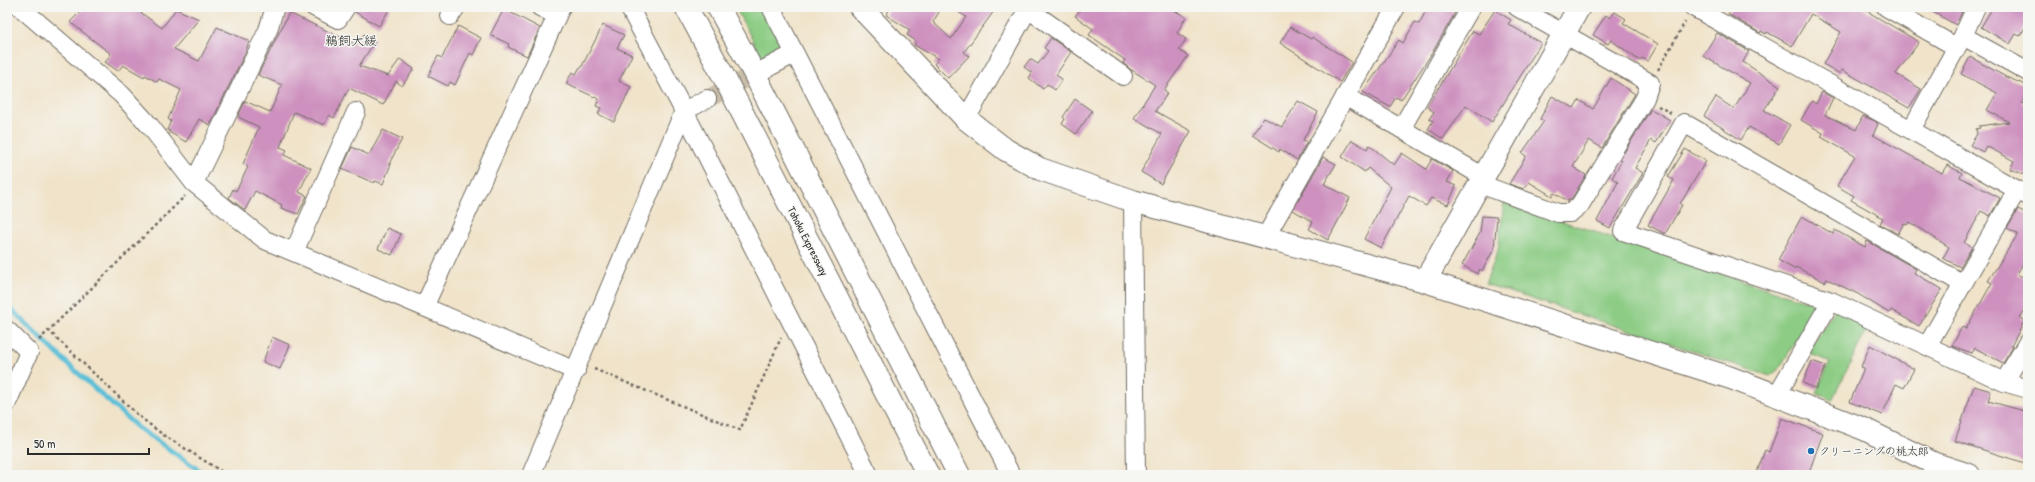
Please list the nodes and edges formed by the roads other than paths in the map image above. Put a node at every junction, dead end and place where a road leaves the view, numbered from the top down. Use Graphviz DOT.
graph roads {
  1 [pos="12,7"];
  2 [pos="20,7"];
  3 [pos="275,7"];
  4 [pos="314,7"];
  5 [pos="346,7"];
  6 [pos="540,7"];
  7 [pos="629,7"];
  8 [pos="686,7"];
  9 [pos="718,7"];
  10 [pos="771,7"];
  11 [pos="860,7"];
  12 [pos="1396,7"];
  13 [pos="1471,7"];
  14 [pos="1517,7"];
  15 [pos="1578,7"];
  16 [pos="1693,7"];
  17 [pos="1886,7"];
  18 [pos="1976,7"];
  19 [pos="1029,8"];
  20 [pos="558,11"];
  21 [pos="7,12"];
  22 [pos="1564,34"];
  23 [pos="1960,41"];
  24 [pos="794,54"];
  25 [pos="763,70"];
  26 [pos="2028,72"];
  27 [pos="1123,76"];
  28 [pos="1345,96"];
  29 [pos="707,99"];
  30 [pos="684,111"];
  31 [pos="356,112"];
  32 [pos="966,119"];
  33 [pos="1401,128"];
  34 [pos="1911,130"];
  35 [pos="1482,180"];
  36 [pos="194,183"];
  37 [pos="2022,193"];
  38 [pos="1133,201"];
  39 [pos="1266,236"];
  40 [pos="294,252"];
  41 [pos="1426,281"];
  42 [pos="1963,284"];
  43 [pos="1831,301"];
  44 [pos="424,307"];
  45 [pos="7,330"];
  46 [pos="2028,342"];
  47 [pos="1927,346"];
  48 [pos="578,367"];
  49 [pos="2004,382"];
  50 [pos="2028,389"];
  51 [pos="1777,395"];
  52 [pos="7,403"];
  53 [pos="1933,469"];
  54 [pos="532,475"];
  55 [pos="869,475"];
  56 [pos="928,475"];
  57 [pos="959,475"];
  58 [pos="1010,475"];
  59 [pos="1136,475"];
  60 [pos="1969,475"];
  1 -- 21 [label="street"];
  2 -- 36 [label="street"];
  3 -- 36 [label="street"];
  4 -- 5 [label="street"];
  6 -- 20 [label="street"];
  7 -- 30 [label="street"];
  8 -- 56 [label="main road, Tohoku Expressway"];
  9 -- 57 [label="main road"];
  10 -- 24 [label="street"];
  11 -- 32 [label="main road"];
  12 -- 28 [label="street"];
  13 -- 33 [label="street"];
  14 -- 22 [label="street"];
  15 -- 22 [label="main road"];
  16 -- 34 [label="street"];
  17 -- 23 [label="street"];
  18 -- 23 [label="street"];
  19 -- 27 [label="street"];
  19 -- 32 [label="street"];
  20 -- 44 [label="street"];
  22 -- 35 [label="main road"];
  22 -- 35 [label="street"];
  23 -- 26 [label="street"];
  23 -- 34 [label="street"];
  24 -- 25 [label="street"];
  24 -- 58 [label="street"];
  28 -- 33 [label="street"];
  28 -- 39 [label="street"];
  29 -- 30 [label="street"];
  30 -- 48 [label="street"];
  30 -- 55 [label="street"];
  31 -- 40 [label="street"];
  32 -- 38 [label="main road"];
  33 -- 35 [label="street"];
  34 -- 37 [label="street"];
  35 -- 41 [label="main road"];
  36 -- 40 [label="street"];
  37 -- 42 [label="street"];
  38 -- 39 [label="main road"];
  38 -- 59 [label="street"];
  39 -- 41 [label="main road"];
  40 -- 44 [label="street"];
  41 -- 51 [label="main road"];
  42 -- 43 [label="street"];
  42 -- 47 [label="street"];
  43 -- 47 [label="street"];
  43 -- 51 [label="street"];
  44 -- 48 [label="street"];
  45 -- 52 [label="street"];
  46 -- 49 [label="street"];
  47 -- 49 [label="street"];
  48 -- 54 [label="street"];
  49 -- 50 [label="street"];
  51 -- 53 [label="main road"];
  53 -- 60 [label="main road"];
}
